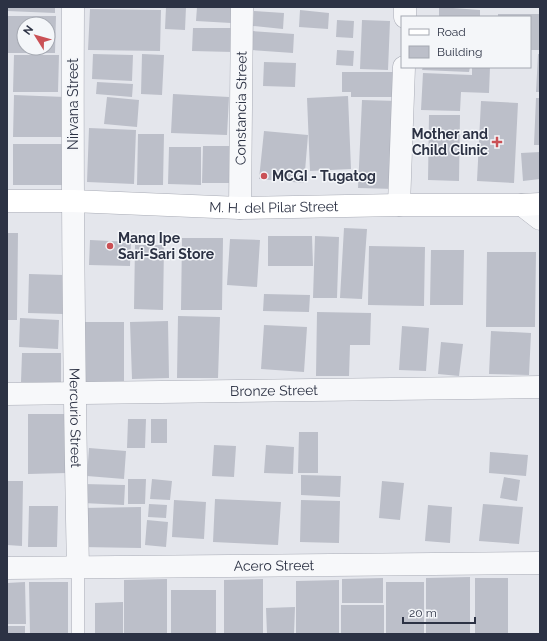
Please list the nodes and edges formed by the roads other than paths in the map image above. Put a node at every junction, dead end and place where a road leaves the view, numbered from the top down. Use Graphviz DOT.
graph roads {
  1 [pos="73,7"];
  2 [pos="242,7"];
  3 [pos="404,68"];
  4 [pos="7,201"];
  5 [pos="72,201"];
  6 [pos="531,204"];
  7 [pos="399,205"];
  8 [pos="240,208"];
  9 [pos="540,219"];
  10 [pos="540,387"];
  11 [pos="74,393"];
  12 [pos="7,394"];
  13 [pos="540,562"];
  14 [pos="7,568"];
  15 [pos="78,568"];
  16 [pos="78,634"];
  1 -- 5 [label="street, Nirvana Street"];
  2 -- 8 [label="street, Constancia Street"];
  3 -- 7 [label="street"];
  4 -- 5 [label="main road, M. H. del Pilar Street"];
  5 -- 8 [label="main road, M. H. del Pilar Street"];
  5 -- 11 [label="street, Mercurio Street"];
  6 -- 7 [label="main road, M. H. del Pilar Street"];
  6 -- 9 [label="street"];
  7 -- 8 [label="main road, M. H. del Pilar Street"];
  10 -- 11 [label="street, Bronze Street"];
  11 -- 12 [label="street, Bronze Street"];
  11 -- 15 [label="street, Mercurio Street"];
  13 -- 15 [label="street, Acero Street"];
  14 -- 15 [label="street, Acero Street"];
  15 -- 16 [label="lane, Mercurio Street"];
}
